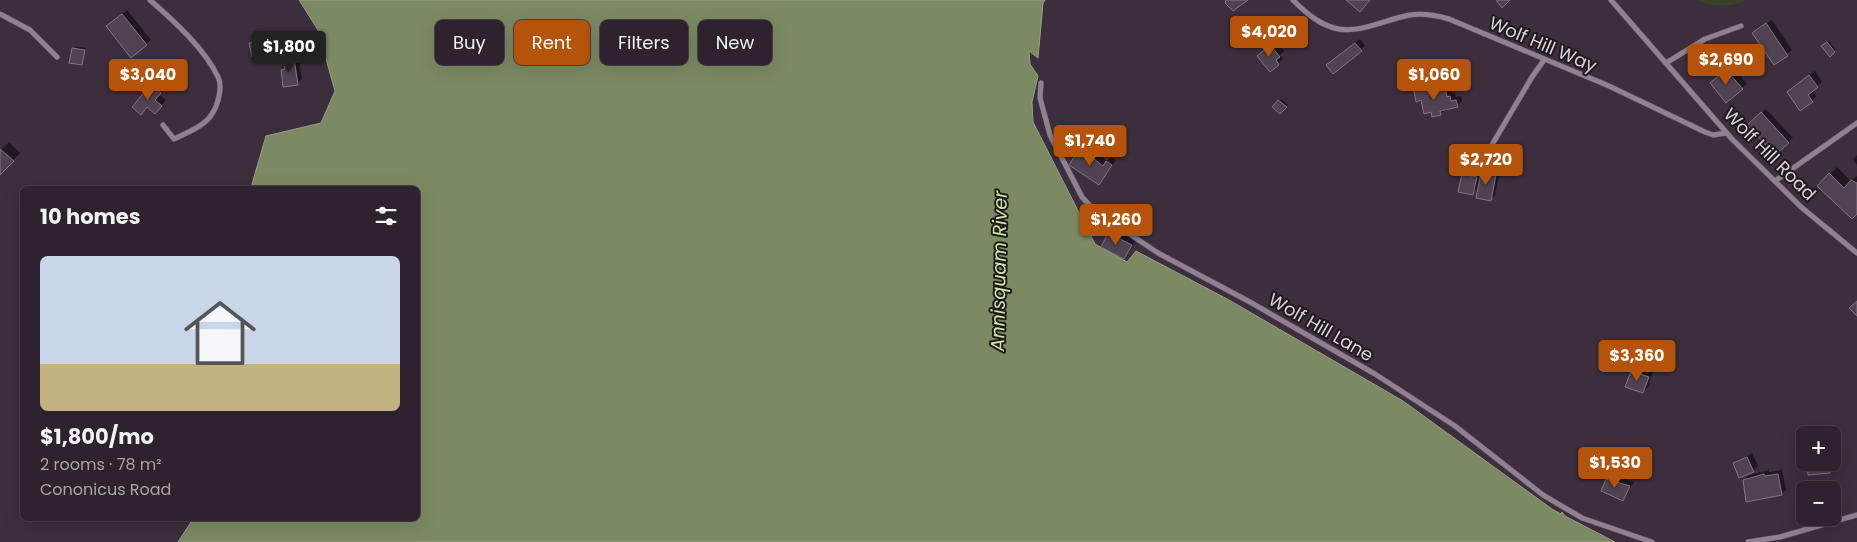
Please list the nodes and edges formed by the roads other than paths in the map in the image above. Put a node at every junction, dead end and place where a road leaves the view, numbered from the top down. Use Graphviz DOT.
graph roads {
  1 [pos="150,0"];
  2 [pos="1293,0"];
  3 [pos="1612,0"];
  4 [pos="0,14"];
  5 [pos="1741,26"];
  6 [pos="57,57"];
  7 [pos="1544,60"];
  8 [pos="1666,63"];
  9 [pos="1041,83"];
  10 [pos="1857,123"];
  11 [pos="163,125"];
  12 [pos="1726,133"];
  13 [pos="1486,155"];
  14 [pos="1775,181"];
  15 [pos="1857,253"];
  16 [pos="1857,515"];
  17 [pos="1652,542"];
  18 [pos="1748,542"];
  1 -- 11 [label="street"];
  2 -- 7 [label="street, Wolf Hill Way"];
  3 -- 8 [label="street, Wolf Hill Road"];
  4 -- 6 [label="street"];
  5 -- 8 [label="street"];
  7 -- 12 [label="street, Wolf Hill Way"];
  7 -- 13 [label="street"];
  8 -- 12 [label="street, Wolf Hill Road"];
  9 -- 17 [label="street, Wolf Hill Lane"];
  10 -- 14 [label="street"];
  12 -- 14 [label="street, Wolf Hill Road"];
  14 -- 15 [label="street, Wolf Hill Road"];
  16 -- 18 [label="street"];
}
